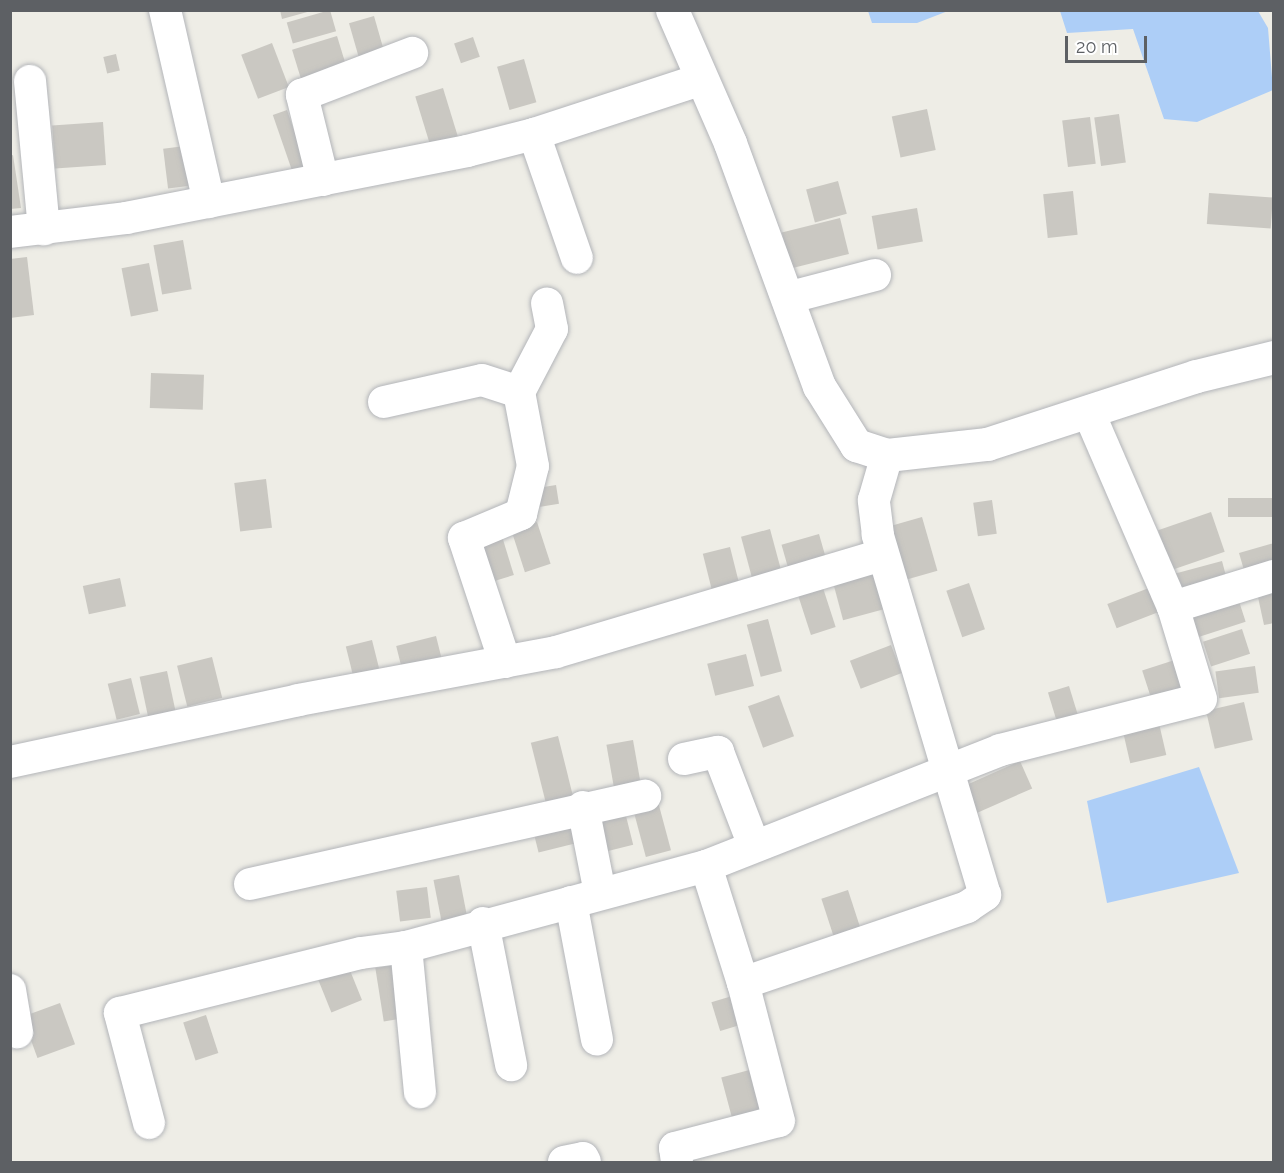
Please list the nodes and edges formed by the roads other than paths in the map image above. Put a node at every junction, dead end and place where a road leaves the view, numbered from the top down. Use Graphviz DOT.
graph roads {
  1 [pos="165,10"];
  2 [pos="672,10"];
  3 [pos="412,53"];
  4 [pos="699,80"];
  5 [pos="30,81"];
  6 [pos="534,134"];
  7 [pos="323,180"];
  8 [pos="209,202"];
  9 [pos="44,229"];
  10 [pos="10,232"];
  11 [pos="577,258"];
  12 [pos="875,275"];
  13 [pos="787,298"];
  14 [pos="547,303"];
  15 [pos="1274,357"];
  16 [pos="519,392"];
  17 [pos="384,402"];
  18 [pos="1089,413"];
  19 [pos="887,455"];
  20 [pos="882,555"];
  21 [pos="1274,576"];
  22 [pos="1173,607"];
  23 [pos="505,662"];
  24 [pos="684,759"];
  25 [pos="10,762"];
  26 [pos="946,771"];
  27 [pos="645,796"];
  28 [pos="583,807"];
  29 [pos="754,846"];
  30 [pos="706,866"];
  31 [pos="250,884"];
  32 [pos="585,898"];
  33 [pos="483,923"];
  34 [pos="406,947"];
  35 [pos="743,983"];
  36 [pos="10,990"];
  37 [pos="17,1032"];
  38 [pos="597,1040"];
  39 [pos="511,1065"];
  40 [pos="420,1092"];
  41 [pos="149,1123"];
  42 [pos="564,1162"];
  43 [pos="585,1162"];
  44 [pos="676,1162"];
  1 -- 8 [label="street"];
  2 -- 4 [label="street"];
  3 -- 7 [label="street"];
  4 -- 6 [label="street"];
  4 -- 13 [label="street"];
  5 -- 9 [label="street"];
  6 -- 7 [label="street"];
  6 -- 11 [label="street"];
  7 -- 8 [label="street"];
  8 -- 9 [label="street"];
  9 -- 10 [label="street"];
  12 -- 13 [label="street"];
  13 -- 19 [label="street"];
  14 -- 16 [label="street"];
  15 -- 18 [label="street"];
  16 -- 17 [label="street"];
  16 -- 23 [label="street"];
  18 -- 19 [label="street"];
  18 -- 22 [label="street"];
  19 -- 20 [label="street"];
  20 -- 23 [label="street"];
  20 -- 26 [label="street"];
  21 -- 22 [label="street"];
  22 -- 26 [label="street"];
  23 -- 25 [label="street"];
  24 -- 29 [label="street"];
  26 -- 29 [label="street"];
  26 -- 35 [label="street"];
  27 -- 28 [label="street"];
  28 -- 31 [label="street"];
  28 -- 32 [label="street"];
  29 -- 30 [label="street"];
  30 -- 32 [label="street"];
  30 -- 35 [label="street"];
  32 -- 33 [label="street"];
  32 -- 38 [label="street"];
  33 -- 34 [label="street"];
  33 -- 39 [label="street"];
  34 -- 40 [label="street"];
  34 -- 41 [label="street"];
  35 -- 44 [label="street"];
  36 -- 37 [label="street"];
  42 -- 43 [label="street"];
}
